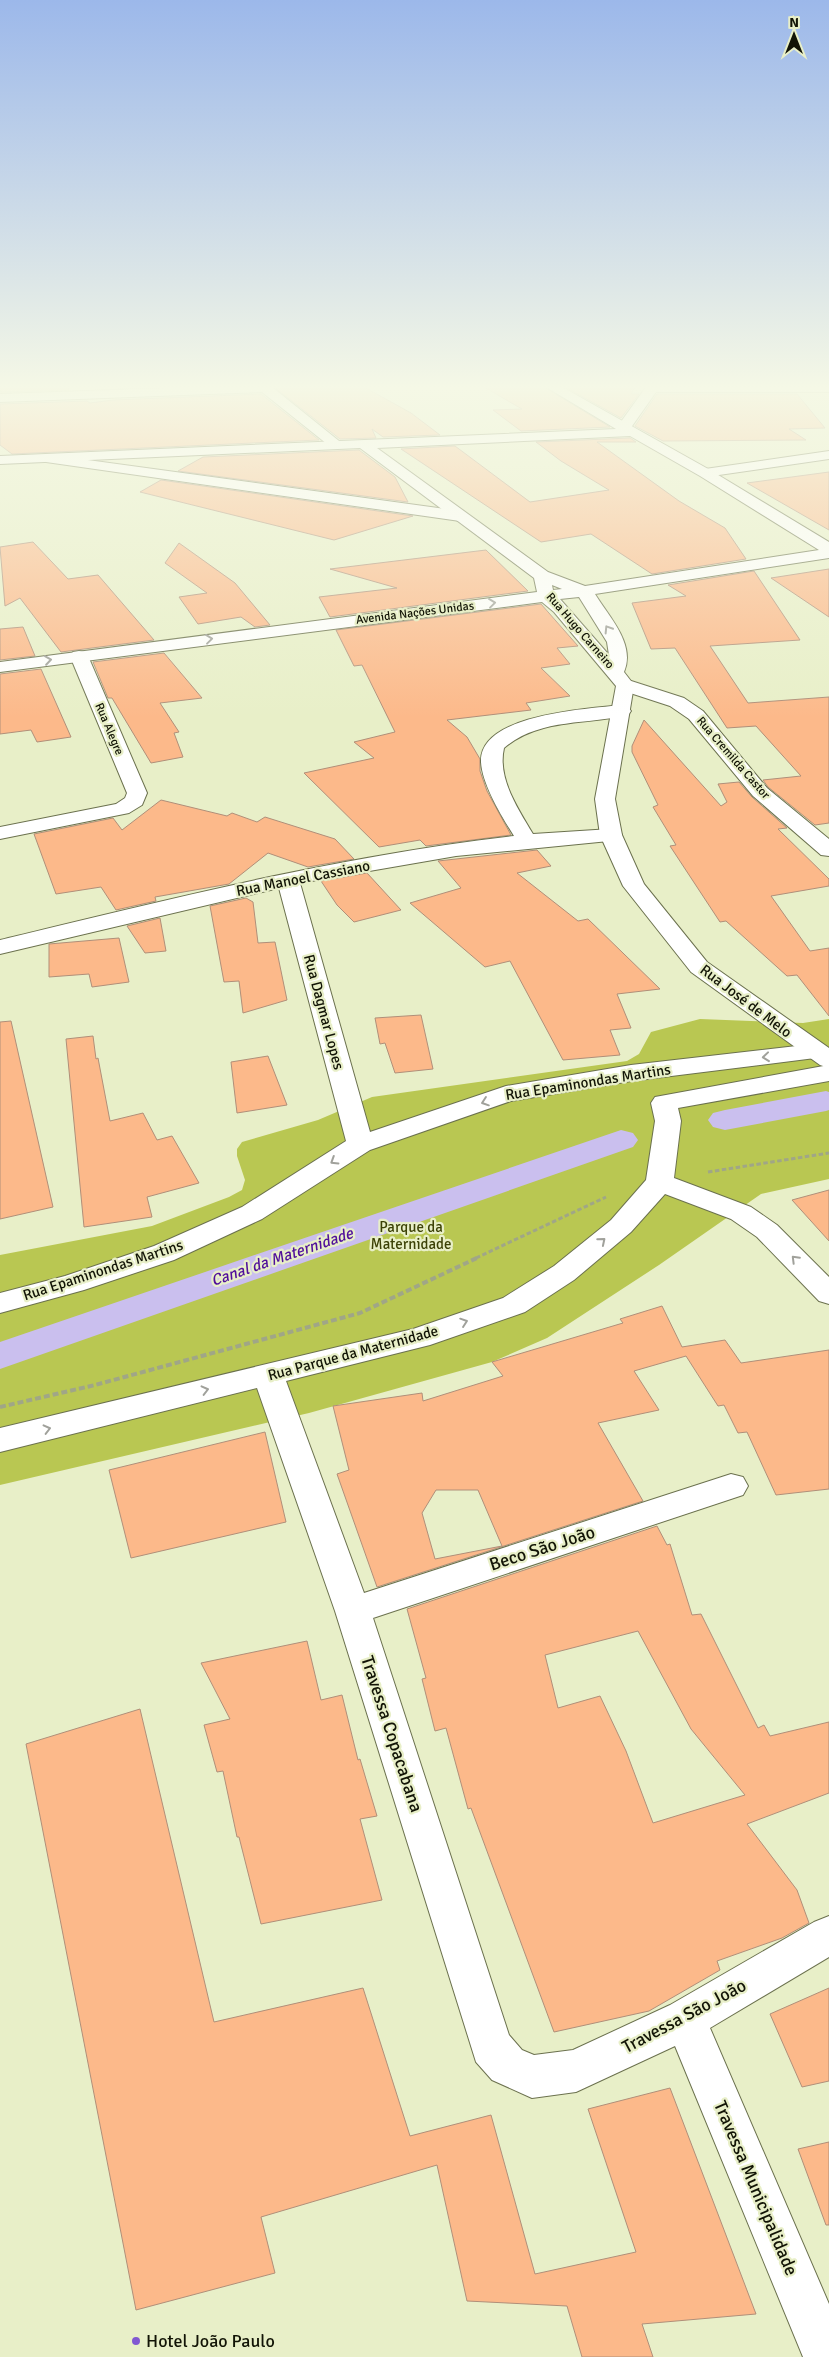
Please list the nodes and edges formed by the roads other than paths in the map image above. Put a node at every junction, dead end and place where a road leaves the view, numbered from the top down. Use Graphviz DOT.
graph roads {
  1 [pos="324,497"];
  2 [pos="434,497"];
  3 [pos="744,497"];
  4 [pos="460,516"];
  5 [pos="829,549"];
  6 [pos="829,553"];
  7 [pos="542,576"];
  8 [pos="584,591"];
  9 [pos="546,596"];
  10 [pos="79,656"];
  11 [pos="0,667"];
  12 [pos="621,678"];
  13 [pos="621,711"];
  14 [pos="0,833"];
  15 [pos="611,835"];
  16 [pos="526,839"];
  17 [pos="829,850"];
  18 [pos="288,878"];
  19 [pos="0,947"];
  20 [pos="825,1059"];
  21 [pos="631,1073"];
  22 [pos="664,1104"];
  23 [pos="360,1144"];
  24 [pos="660,1181"];
  25 [pos="829,1294"];
  26 [pos="0,1303"];
  27 [pos="268,1375"];
  28 [pos="0,1440"];
  29 [pos="731,1486"];
  30 [pos="353,1611"];
  31 [pos="829,1935"];
  32 [pos="685,2019"];
  33 [pos="532,2077"];
  34 [pos="827,2357"];
  1 -- 4 [label="street"];
  2 -- 4 [label="street, Rua Hugo Carneiro"];
  3 -- 5 [label="street"];
  4 -- 7 [label="street, Rua Hugo Carneiro"];
  6 -- 8 [label="street, Avenida Nações Unidas"];
  7 -- 8 [label="street, Rua Hugo Carneiro"];
  7 -- 9 [label="street, Rua Hugo Carneiro"];
  8 -- 9 [label="street, Avenida Nações Unidas"];
  12 -- 8 [label="street, Rua Hugo Carneiro, one-way"];
  10 -- 9 [label="street, Avenida Nações Unidas, one-way"];
  9 -- 12 [label="street, Rua Hugo Carneiro"];
  11 -- 10 [label="street, Avenida Nações Unidas, one-way"];
  10 -- 14 [label="street, Rua Alegre"];
  12 -- 13 [label="street, Rua José de Melo"];
  12 -- 17 [label="street, Rua Cremilda Castor"];
  13 -- 15 [label="street, Rua José de Melo"];
  13 -- 16 [label="street"];
  15 -- 16 [label="street, Rua Manoel Cassiano"];
  15 -- 20 [label="street, Rua José de Melo"];
  16 -- 18 [label="street, Rua Manoel Cassiano"];
  18 -- 19 [label="street, Rua Manoel Cassiano"];
  18 -- 23 [label="street, Rua Dagmar Lopes"];
  20 -- 21 [label="street, Rua Epaminondas Martins, one-way"];
  20 -- 22 [label="street"];
  21 -- 22 [label="street"];
  21 -- 23 [label="street, Rua Epaminondas Martins, one-way"];
  22 -- 24 [label="street"];
  23 -- 26 [label="street, Rua Epaminondas Martins, one-way"];
  25 -- 24 [label="street, one-way"];
  27 -- 24 [label="street, Rua Parque da Maternidade, one-way"];
  28 -- 27 [label="street, Rua Parque da Maternidade, one-way"];
  27 -- 30 [label="street, Travessa Copacabana"];
  29 -- 30 [label="street, Beco São João"];
  30 -- 33 [label="street, Travessa Copacabana"];
  31 -- 32 [label="street, Travessa São João"];
  32 -- 33 [label="street, Travessa São João"];
  32 -- 34 [label="street, Travessa Municipalidade"];
}
